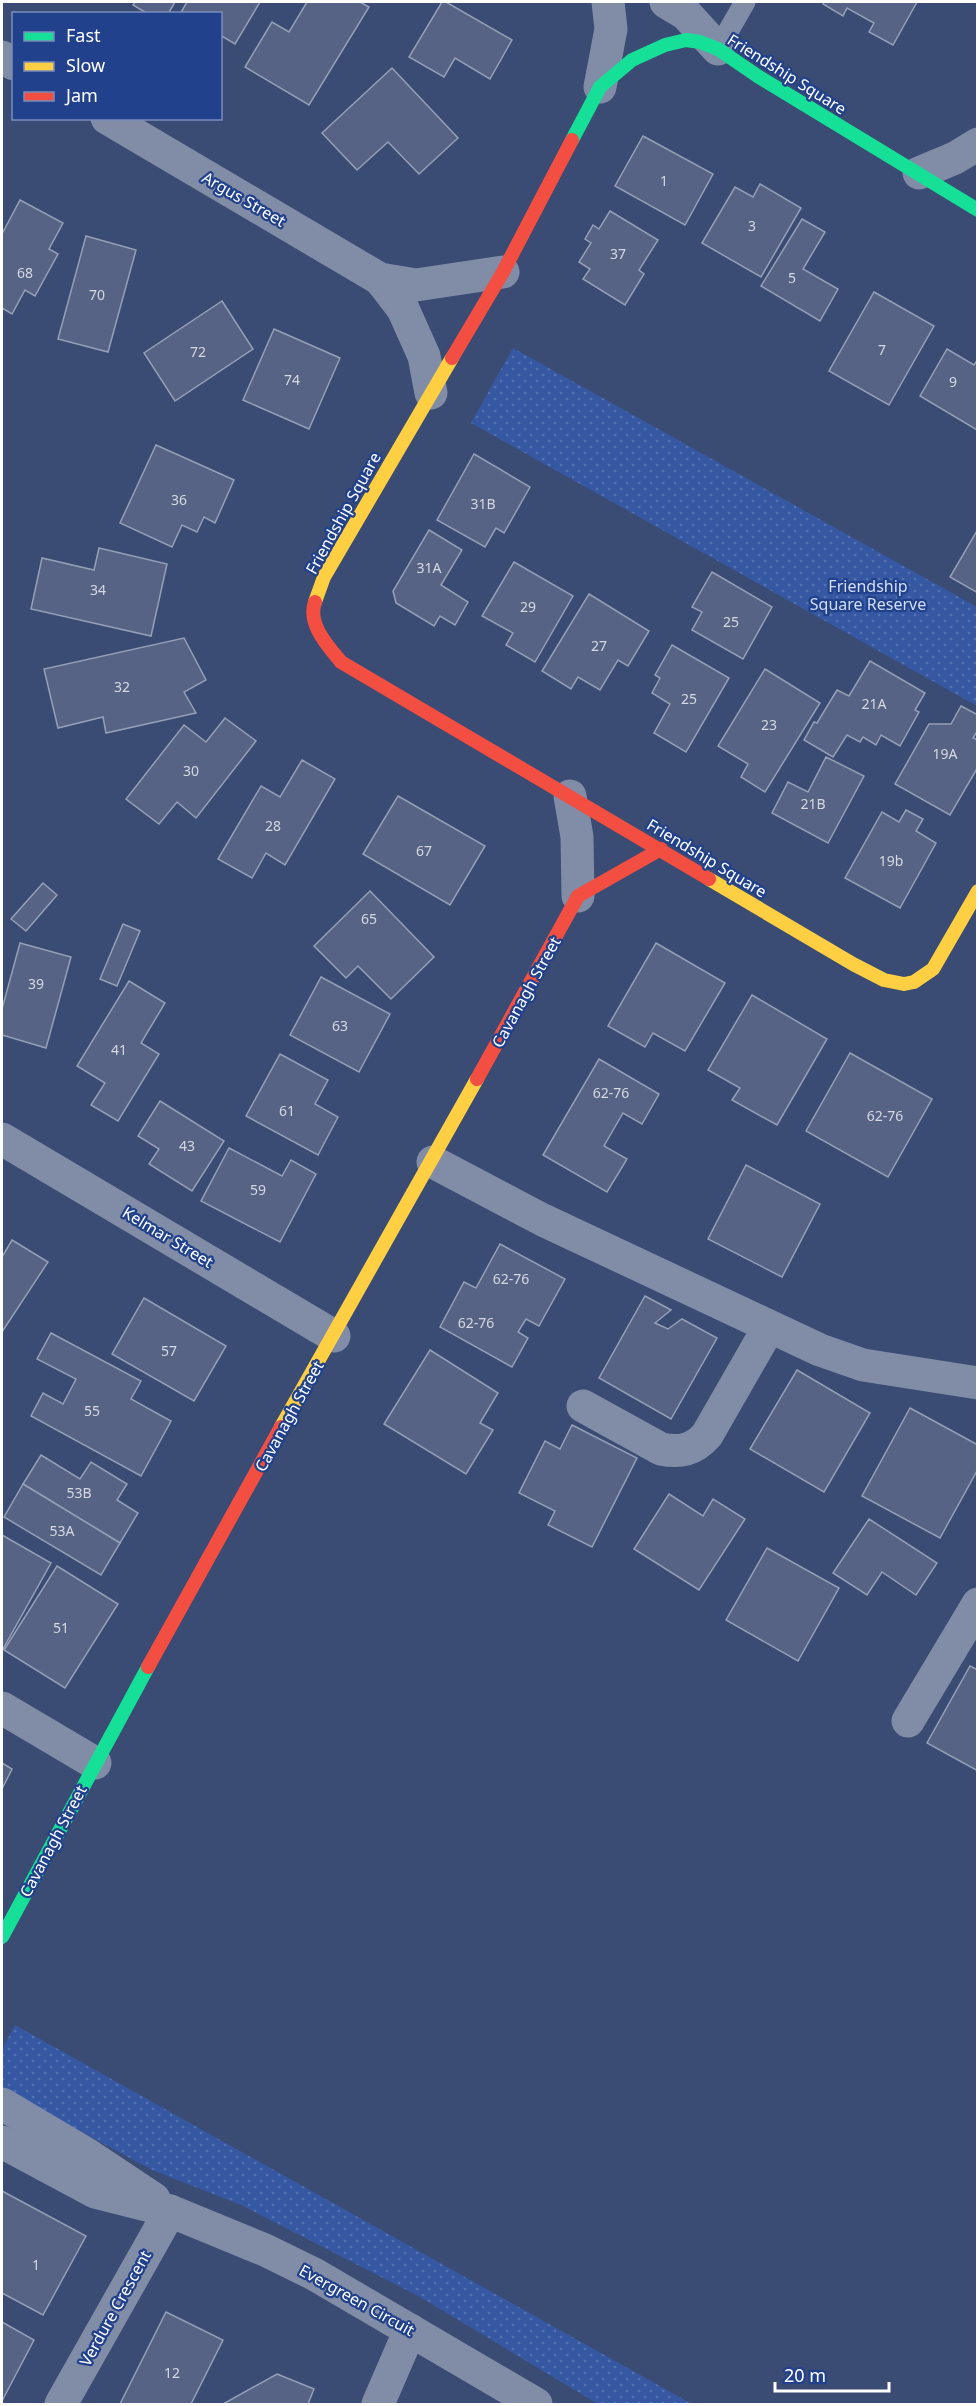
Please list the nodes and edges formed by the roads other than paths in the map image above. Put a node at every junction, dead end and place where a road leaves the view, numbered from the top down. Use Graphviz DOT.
graph roads {
  1 [pos="608,2"];
  2 [pos="666,2"];
  3 [pos="745,2"];
  4 [pos="718,49"];
  5 [pos="600,87"];
  6 [pos="110,120"];
  7 [pos="978,144"];
  8 [pos="919,173"];
  9 [pos="978,210"];
  10 [pos="503,272"];
  11 [pos="380,279"];
  12 [pos="430,393"];
  13 [pos="570,796"];
  14 [pos="661,849"];
  15 [pos="978,891"];
  16 [pos="578,896"];
  17 [pos="2,1139"];
  18 [pos="433,1162"];
  19 [pos="769,1327"];
  20 [pos="334,1336"];
  21 [pos="978,1383"];
  22 [pos="583,1406"];
  23 [pos="978,1604"];
  24 [pos="2,1708"];
  25 [pos="908,1722"];
  26 [pos="95,1763"];
  27 [pos="2,1937"];
  28 [pos="2,2104"];
  29 [pos="2,2142"];
  30 [pos="170,2211"];
  31 [pos="410,2330"];
  32 [pos="61,2404"];
  33 [pos="378,2404"];
  34 [pos="536,2404"];
  1 -- 5 [label="street"];
  2 -- 4 [label="street"];
  3 -- 4 [label="lane"];
  4 -- 5 [label="street, Friendship Square"];
  4 -- 8 [label="street, Friendship Square"];
  5 -- 10 [label="street, Friendship Square"];
  6 -- 11 [label="street, Argus Street"];
  7 -- 8 [label="street"];
  8 -- 9 [label="street, Friendship Square"];
  10 -- 11 [label="street, Argus Street"];
  10 -- 12 [label="street, Friendship Square"];
  11 -- 12 [label="street, Argus Street"];
  12 -- 13 [label="street, Friendship Square"];
  13 -- 14 [label="street, Friendship Square"];
  13 -- 16 [label="street, Cavanagh Street"];
  14 -- 15 [label="street, Friendship Square"];
  14 -- 16 [label="street, Cavanagh Street"];
  16 -- 18 [label="street, Cavanagh Street"];
  17 -- 20 [label="street, Kelmar Street"];
  18 -- 19 [label="street"];
  18 -- 20 [label="street, Cavanagh Street"];
  19 -- 21 [label="street"];
  19 -- 22 [label="street"];
  20 -- 26 [label="street, Cavanagh Street"];
  23 -- 25 [label="street"];
  24 -- 26 [label="street"];
  26 -- 27 [label="street, Cavanagh Street"];
  28 -- 30 [label="street, Evergreen Circuit"];
  29 -- 30 [label="street, Evergreen Circuit"];
  30 -- 31 [label="street, Evergreen Circuit"];
  30 -- 32 [label="street, Verdure Crescent"];
  31 -- 33 [label="street"];
  31 -- 34 [label="street, Evergreen Circuit"];
}
